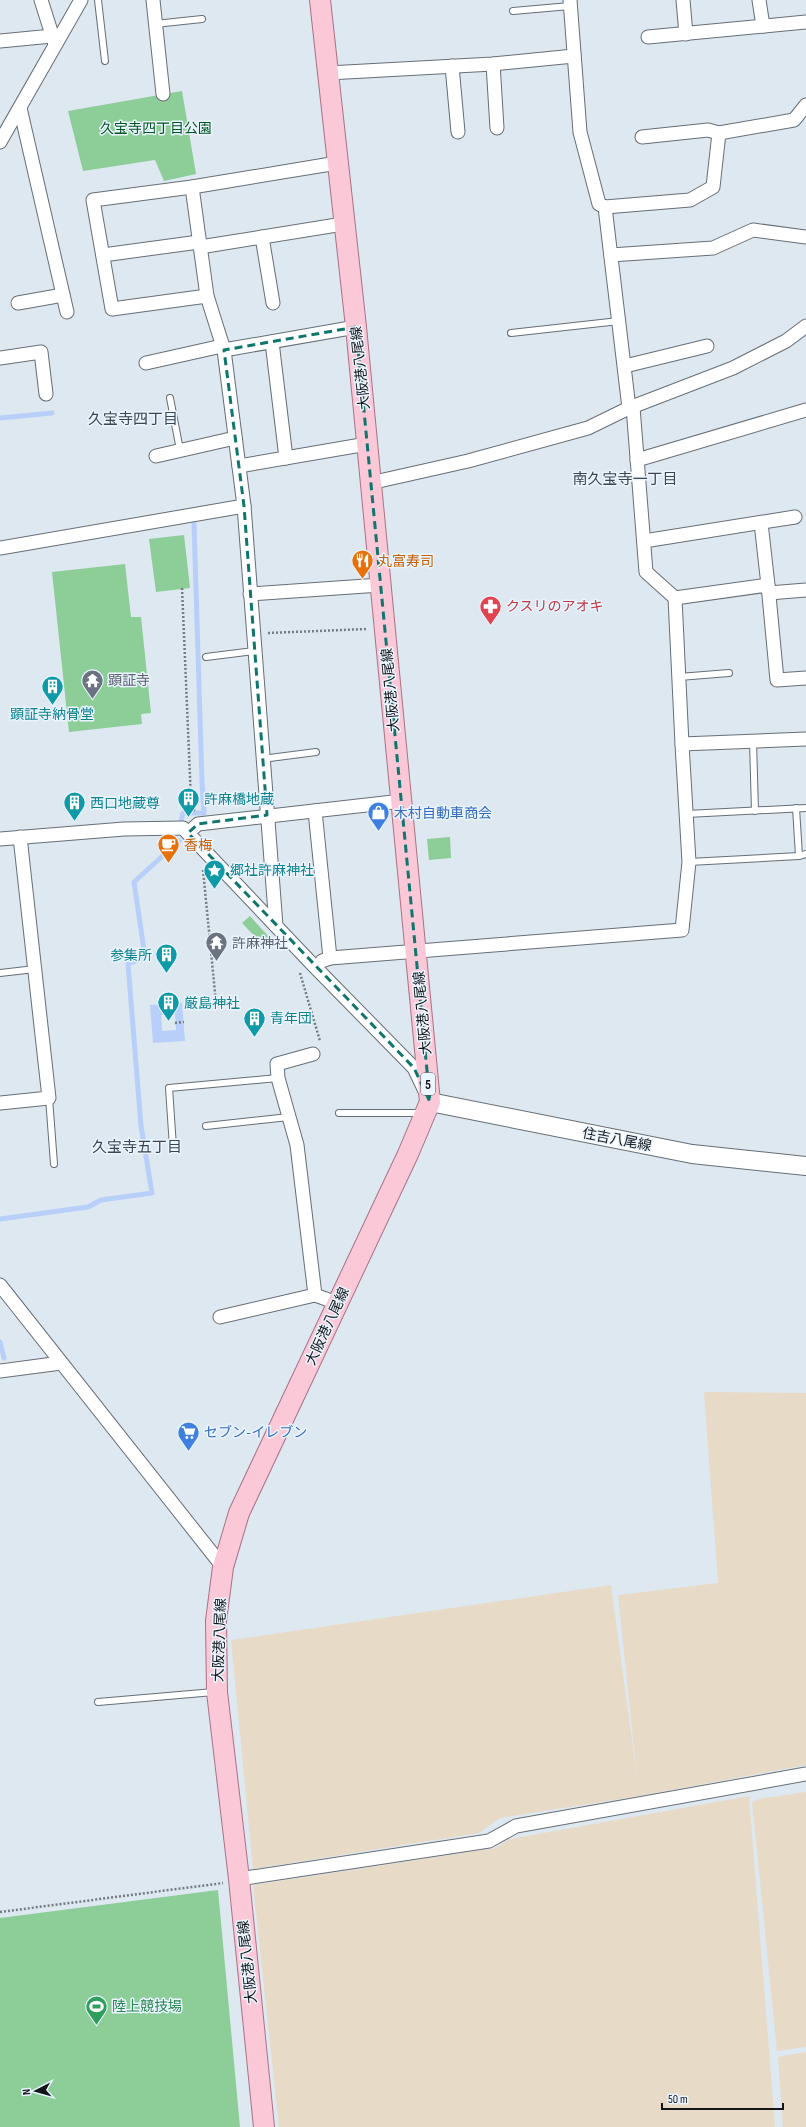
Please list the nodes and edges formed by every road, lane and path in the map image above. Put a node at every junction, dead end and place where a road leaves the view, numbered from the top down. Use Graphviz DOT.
graph roads {
  1 [pos="41,0"];
  2 [pos="81,0"];
  3 [pos="98,0"];
  4 [pos="153,0"];
  5 [pos="320,0"];
  6 [pos="683,0"];
  7 [pos="759,0"];
  8 [pos="570,3"];
  9 [pos="513,11"];
  10 [pos="202,19"];
  11 [pos="806,22"];
  12 [pos="155,24"];
  13 [pos="763,26"];
  14 [pos="686,34"];
  15 [pos="648,37"];
  16 [pos="53,40"];
  17 [pos="0,41"];
  18 [pos="574,56"];
  19 [pos="105,61"];
  20 [pos="493,64"];
  21 [pos="452,66"];
  22 [pos="328,74"];
  23 [pos="163,94"];
  24 [pos="806,105"];
  25 [pos="20,108"];
  26 [pos="497,128"];
  27 [pos="458,132"];
  28 [pos="719,133"];
  29 [pos="642,137"];
  30 [pos="0,142"];
  31 [pos="337,163"];
  32 [pos="192,187"];
  33 [pos="605,207"];
  34 [pos="344,224"];
  35 [pos="262,237"];
  36 [pos="806,237"];
  37 [pos="200,244"];
  38 [pos="103,255"];
  39 [pos="611,255"];
  40 [pos="63,295"];
  41 [pos="207,296"];
  42 [pos="18,303"];
  43 [pos="273,303"];
  44 [pos="67,312"];
  45 [pos="619,321"];
  46 [pos="806,326"];
  47 [pos="356,327"];
  48 [pos="511,333"];
  49 [pos="272,342"];
  50 [pos="707,346"];
  51 [pos="223,348"];
  52 [pos="0,358"];
  53 [pos="146,363"];
  54 [pos="625,366"];
  55 [pos="46,394"];
  56 [pos="170,398"];
  57 [pos="631,408"];
  58 [pos="806,410"];
  59 [pos="235,438"];
  60 [pos="367,444"];
  61 [pos="180,450"];
  62 [pos="156,456"];
  63 [pos="286,458"];
  64 [pos="637,460"];
  65 [pos="239,466"];
  66 [pos="370,483"];
  67 [pos="244,506"];
  68 [pos="795,517"];
  69 [pos="761,523"];
  70 [pos="644,541"];
  71 [pos="0,548"];
  72 [pos="380,585"];
  73 [pos="182,588"];
  74 [pos="768,589"];
  75 [pos="806,590"];
  76 [pos="250,594"];
  77 [pos="675,598"];
  78 [pos="384,628"];
  79 [pos="253,634"];
  80 [pos="254,651"];
  81 [pos="206,657"];
  82 [pos="729,673"];
  83 [pos="679,677"];
  84 [pos="806,678"];
  85 [pos="806,739"];
  86 [pos="753,741"];
  87 [pos="682,744"];
  88 [pos="316,752"];
  89 [pos="262,759"];
  90 [pos="393,802"];
  91 [pos="194,808"];
  92 [pos="796,808"];
  93 [pos="806,808"];
  94 [pos="315,811"];
  95 [pos="755,811"];
  96 [pos="687,814"];
  97 [pos="267,815"];
  98 [pos="188,833"];
  99 [pos="20,837"];
  100 [pos="0,839"];
  101 [pos="201,846"];
  102 [pos="806,854"];
  103 [pos="799,856"];
  104 [pos="690,862"];
  105 [pos="276,926"];
  106 [pos="297,948"];
  107 [pos="417,951"];
  108 [pos="330,958"];
  109 [pos="313,965"];
  110 [pos="35,969"];
  111 [pos="0,973"];
  112 [pos="216,1003"];
  113 [pos="184,1022"];
  114 [pos="175,1023"];
  115 [pos="313,1054"];
  116 [pos="278,1078"];
  117 [pos="49,1098"];
  118 [pos="0,1103"];
  119 [pos="427,1107"];
  120 [pos="339,1113"];
  121 [pos="289,1117"];
  122 [pos="206,1126"];
  123 [pos="173,1147"];
  124 [pos="54,1164"];
  125 [pos="806,1166"];
  126 [pos="2,1290"];
  127 [pos="315,1295"];
  128 [pos="337,1303"];
  129 [pos="220,1317"];
  130 [pos="61,1363"];
  131 [pos="0,1371"];
  132 [pos="223,1567"];
  133 [pos="217,1692"];
  134 [pos="98,1702"];
  135 [pos="806,1774"];
  136 [pos="239,1879"];
  137 [pos="0,1912"];
  138 [pos="264,2127"];
  1 -- 16 [label="street"];
  2 -- 16 [label="street"];
  3 -- 19 [label="lane"];
  4 -- 12 [label="street"];
  5 -- 22 [label="main road, 大阪港八尾線 / 5"];
  6 -- 14 [label="street"];
  7 -- 13 [label="street"];
  8 -- 9 [label="lane"];
  8 -- 18 [label="street"];
  10 -- 12 [label="lane"];
  11 -- 13 [label="street"];
  12 -- 23 [label="street"];
  13 -- 14 [label="street"];
  14 -- 15 [label="street"];
  16 -- 17 [label="street"];
  16 -- 25 [label="street"];
  18 -- 20 [label="street"];
  18 -- 33 [label="street"];
  20 -- 21 [label="street"];
  20 -- 26 [label="street"];
  21 -- 22 [label="street"];
  21 -- 27 [label="street"];
  22 -- 31 [label="main road, 大阪港八尾線 / 5"];
  24 -- 28 [label="street"];
  25 -- 30 [label="street"];
  25 -- 40 [label="street"];
  28 -- 29 [label="street"];
  28 -- 33 [label="street"];
  31 -- 32 [label="street"];
  31 -- 34 [label="main road, 大阪港八尾線 / 5"];
  32 -- 37 [label="street"];
  32 -- 38 [label="street"];
  33 -- 39 [label="street"];
  34 -- 35 [label="street"];
  34 -- 47 [label="main road, 大阪港八尾線 / 5"];
  35 -- 37 [label="street"];
  35 -- 43 [label="street"];
  36 -- 39 [label="street"];
  37 -- 38 [label="street"];
  37 -- 41 [label="street"];
  38 -- 41 [label="street"];
  39 -- 45 [label="street"];
  40 -- 42 [label="street"];
  40 -- 44 [label="street"];
  41 -- 51 [label="street"];
  45 -- 48 [label="lane"];
  45 -- 54 [label="street"];
  46 -- 57 [label="street"];
  47 -- 49 [label="street"];
  47 -- 60 [label="main road, 大阪港八尾線 / 5"];
  49 -- 51 [label="street"];
  49 -- 63 [label="street"];
  50 -- 54 [label="street"];
  51 -- 53 [label="street"];
  51 -- 59 [label="street"];
  52 -- 55 [label="street"];
  54 -- 57 [label="street"];
  56 -- 61 [label="lane"];
  57 -- 64 [label="street"];
  57 -- 66 [label="street"];
  58 -- 64 [label="street"];
  59 -- 61 [label="street"];
  59 -- 65 [label="street"];
  60 -- 63 [label="street"];
  60 -- 66 [label="main road, 大阪港八尾線 / 5"];
  61 -- 62 [label="street"];
  63 -- 65 [label="street"];
  64 -- 70 [label="street"];
  65 -- 67 [label="street"];
  66 -- 72 [label="main road, 大阪港八尾線 / 5"];
  67 -- 71 [label="street"];
  67 -- 76 [label="street"];
  68 -- 69 [label="street"];
  69 -- 70 [label="street"];
  69 -- 74 [label="street"];
  70 -- 77 [label="street"];
  72 -- 76 [label="street"];
  72 -- 78 [label="main road, 大阪港八尾線 / 5"];
  73 -- 91 [label="path"];
  74 -- 75 [label="street"];
  74 -- 77 [label="street"];
  74 -- 84 [label="street"];
  76 -- 79 [label="street"];
  77 -- 83 [label="street"];
  78 -- 79 [label="path"];
  78 -- 107 [label="main road, 大阪港八尾線 / 5"];
  79 -- 80 [label="street"];
  80 -- 81 [label="lane"];
  80 -- 89 [label="street"];
  82 -- 83 [label="lane"];
  83 -- 87 [label="street"];
  85 -- 86 [label="street"];
  86 -- 87 [label="street"];
  86 -- 95 [label="lane"];
  87 -- 96 [label="street"];
  88 -- 89 [label="lane"];
  89 -- 97 [label="street"];
  90 -- 94 [label="street"];
  92 -- 93 [label="lane"];
  92 -- 95 [label="lane"];
  92 -- 103 [label="lane"];
  94 -- 97 [label="street"];
  94 -- 108 [label="street"];
  95 -- 96 [label="lane"];
  96 -- 104 [label="street"];
  97 -- 98 [label="street"];
  97 -- 105 [label="street"];
  98 -- 99 [label="street"];
  98 -- 101 [label="street"];
  99 -- 100 [label="street"];
  99 -- 110 [label="street"];
  101 -- 105 [label="street"];
  101 -- 112 [label="path"];
  102 -- 103 [label="lane"];
  103 -- 104 [label="lane"];
  104 -- 107 [label="street"];
  105 -- 106 [label="street"];
  106 -- 109 [label="street"];
  106 -- 115 [label="path"];
  107 -- 108 [label="street"];
  107 -- 119 [label="main road, 大阪港八尾線 / 5"];
  108 -- 109 [label="street"];
  109 -- 119 [label="street"];
  110 -- 111 [label="lane"];
  110 -- 117 [label="street"];
  113 -- 114 [label="path"];
  115 -- 116 [label="street"];
  116 -- 121 [label="street"];
  116 -- 123 [label="lane"];
  117 -- 118 [label="street"];
  117 -- 124 [label="lane"];
  119 -- 120 [label="lane"];
  119 -- 125 [label="main road, 住吉八尾線"];
  119 -- 128 [label="main road, 大阪港八尾線 / 5"];
  121 -- 122 [label="lane"];
  121 -- 127 [label="street"];
  126 -- 130 [label="street"];
  127 -- 128 [label="street"];
  127 -- 129 [label="street"];
  128 -- 132 [label="main road, 大阪港八尾線 / 5"];
  130 -- 131 [label="street"];
  130 -- 132 [label="street"];
  132 -- 133 [label="main road, 大阪港八尾線 / 5"];
  133 -- 134 [label="lane"];
  133 -- 136 [label="main road, 大阪港八尾線 / 5"];
  135 -- 136 [label="street"];
  136 -- 137 [label="path"];
  136 -- 138 [label="main road, 大阪港八尾線 / 5"];
}
